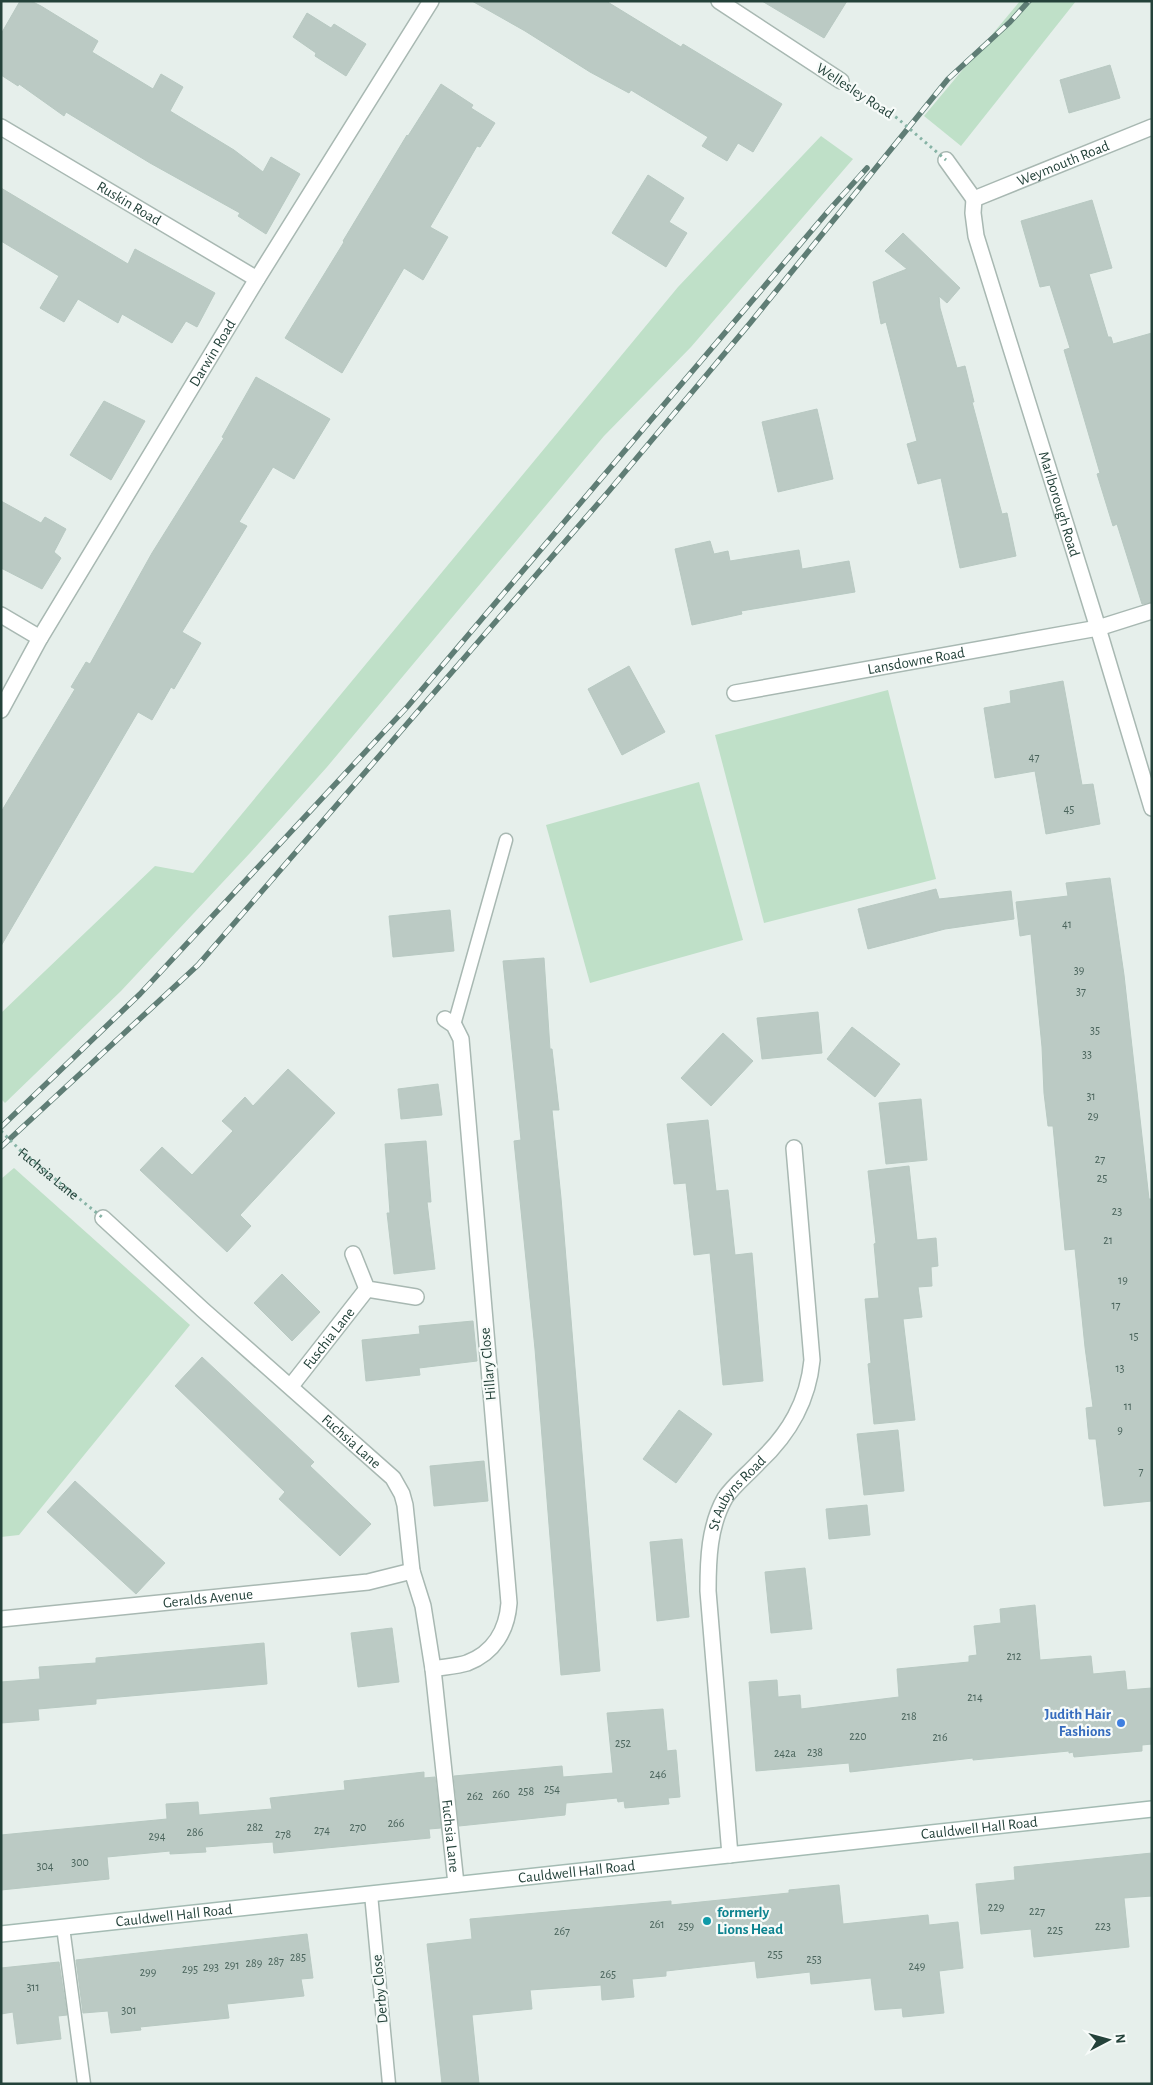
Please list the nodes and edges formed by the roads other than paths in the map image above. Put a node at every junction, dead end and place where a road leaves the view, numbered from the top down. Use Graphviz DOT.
graph roads {
  1 [pos="431,1"];
  2 [pos="722,2"];
  3 [pos="841,81"];
  4 [pos="1,127"];
  5 [pos="1152,127"];
  6 [pos="946,160"];
  7 [pos="974,199"];
  8 [pos="257,278"];
  9 [pos="1152,611"];
  10 [pos="1,615"];
  11 [pos="1098,628"];
  12 [pos="40,638"];
  13 [pos="735,693"];
  14 [pos="1,710"];
  15 [pos="1152,808"];
  16 [pos="506,840"];
  17 [pos="450,1022"];
  18 [pos="794,1148"];
  19 [pos="103,1218"];
  20 [pos="354,1254"];
  21 [pos="367,1289"];
  22 [pos="416,1297"];
  23 [pos="291,1386"];
  24 [pos="412,1571"];
  25 [pos="1,1620"];
  26 [pos="433,1669"];
  27 [pos="1152,1809"];
  28 [pos="730,1855"];
  29 [pos="456,1884"];
  30 [pos="371,1894"];
  31 [pos="63,1927"];
  32 [pos="1,1934"];
  33 [pos="84,2084"];
  34 [pos="390,2084"];
  1 -- 8 [label="street, Darwin Road"];
  2 -- 3 [label="street, Wellesley Road"];
  4 -- 8 [label="street, Ruskin Road"];
  5 -- 7 [label="street, Weymouth Road"];
  6 -- 7 [label="street"];
  7 -- 11 [label="street, Marlborough Road"];
  8 -- 12 [label="street, Darwin Road"];
  9 -- 11 [label="street, Lansdowne Road"];
  10 -- 12 [label="street"];
  11 -- 13 [label="street, Lansdowne Road"];
  11 -- 15 [label="street, Marlborough Road"];
  12 -- 14 [label="street, Darwin Road"];
  16 -- 17 [label="lane"];
  17 -- 26 [label="street, Hillary Close"];
  18 -- 28 [label="street, St Aubyns Road"];
  19 -- 23 [label="street, Fuchsia Lane"];
  20 -- 21 [label="street"];
  21 -- 22 [label="street"];
  21 -- 23 [label="street, Fuschia Lane"];
  23 -- 24 [label="street, Fuchsia Lane"];
  24 -- 25 [label="street, Geralds Avenue"];
  24 -- 26 [label="street, Fuchsia Lane"];
  26 -- 29 [label="street, Fuchsia Lane"];
  27 -- 28 [label="street, Cauldwell Hall Road"];
  28 -- 29 [label="street, Cauldwell Hall Road"];
  29 -- 30 [label="street, Cauldwell Hall Road"];
  30 -- 31 [label="street, Cauldwell Hall Road"];
  30 -- 34 [label="lane, Derby Close"];
  31 -- 32 [label="street, Cauldwell Hall Road"];
  31 -- 33 [label="lane"];
}
